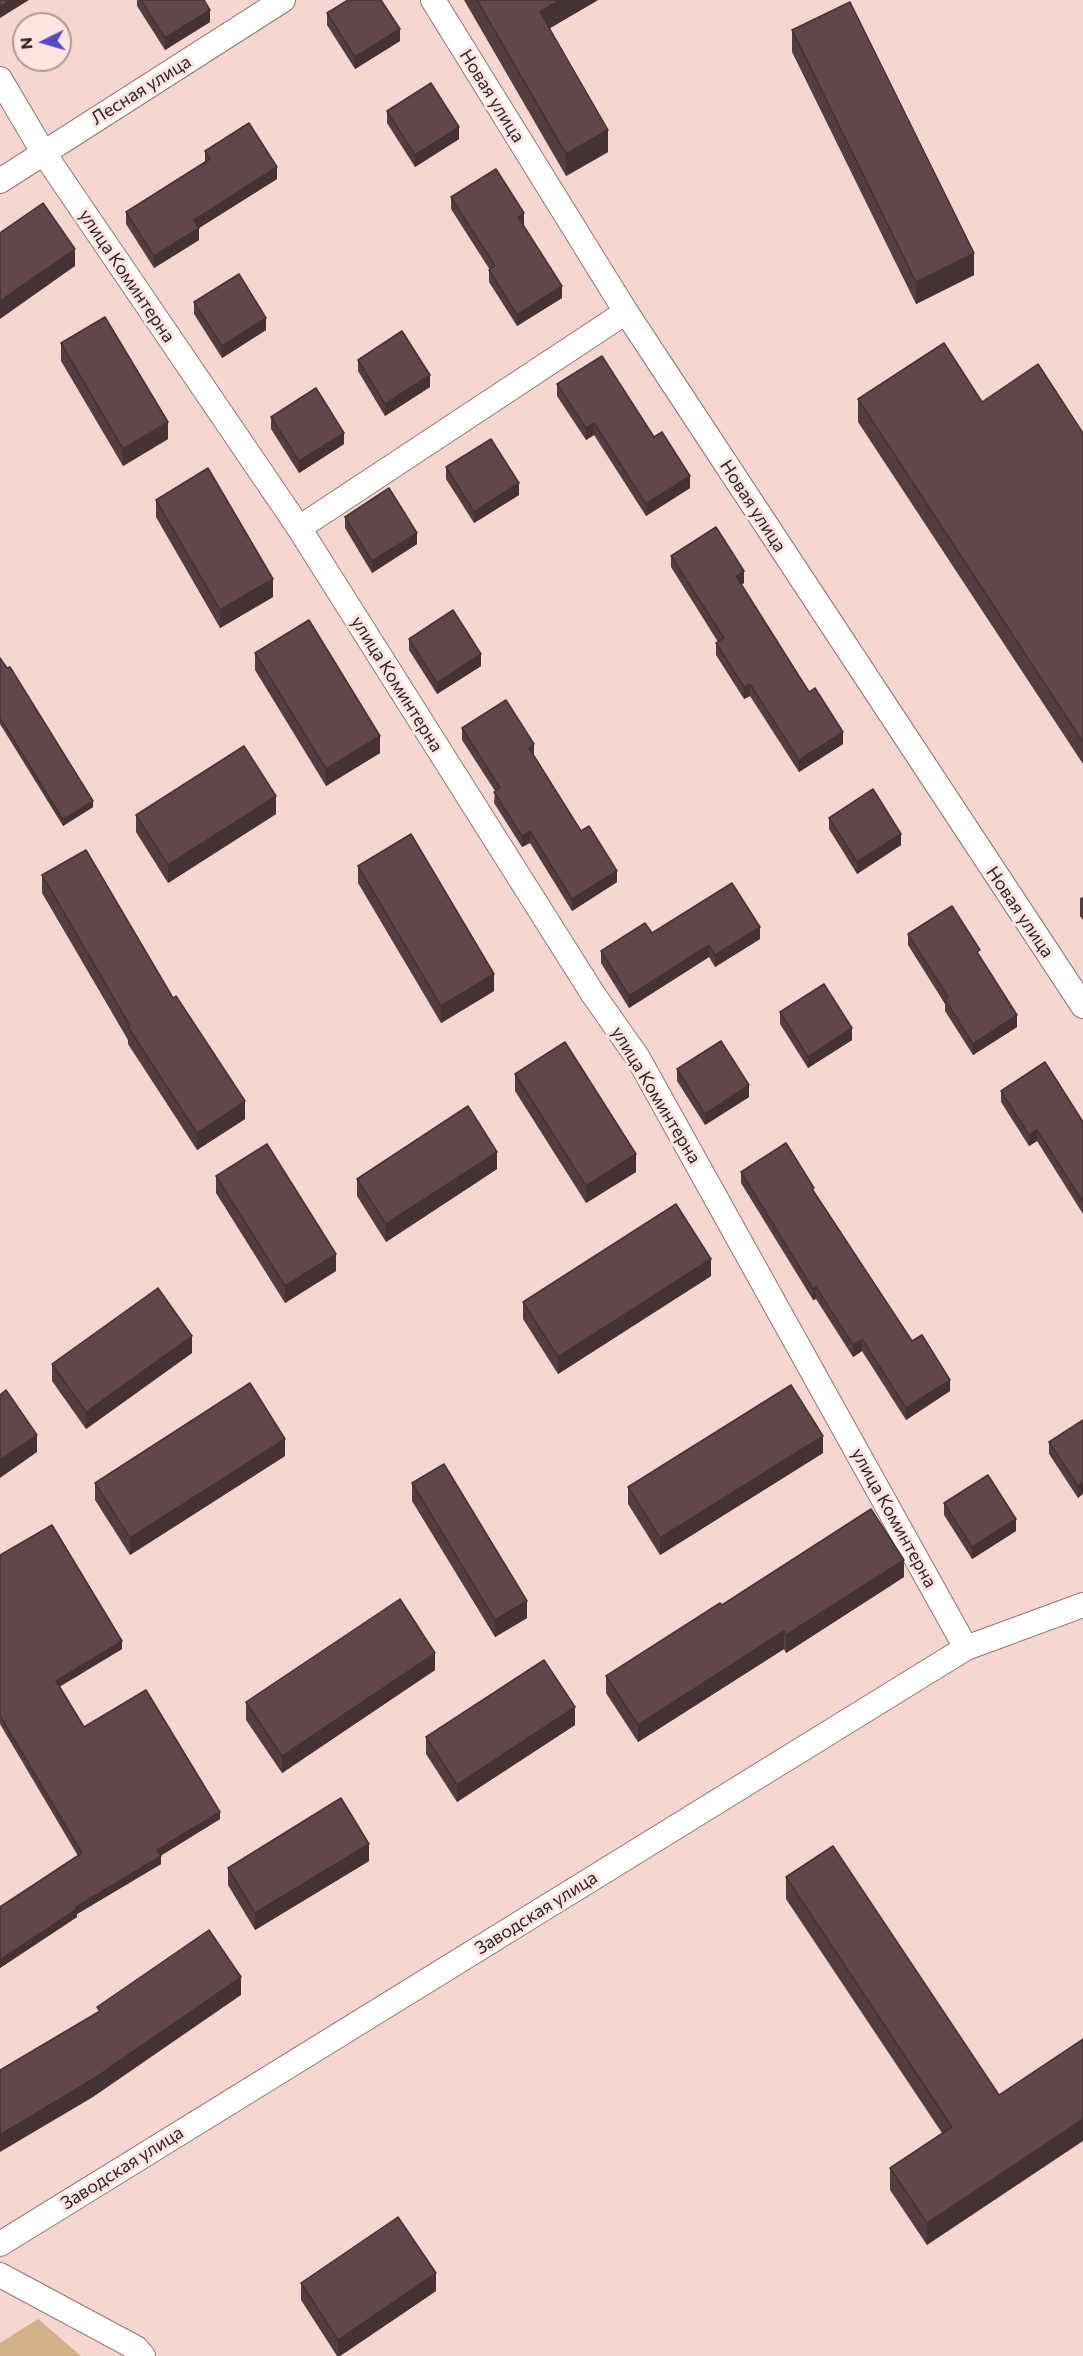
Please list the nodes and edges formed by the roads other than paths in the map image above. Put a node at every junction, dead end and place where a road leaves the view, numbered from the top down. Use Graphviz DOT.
graph roads {
  1 [pos="283,0"];
  2 [pos="433,0"];
  3 [pos="0,79"];
  4 [pos="43,152"];
  5 [pos="0,181"];
  6 [pos="626,312"];
  7 [pos="299,528"];
  8 [pos="1083,1006"];
  9 [pos="1083,1605"];
  10 [pos="966,1648"];
  11 [pos="0,2244"];
  12 [pos="0,2275"];
  13 [pos="143,2356"];
  1 -- 4 [label="street, Лесная улица"];
  2 -- 6 [label="street, Новая улица"];
  3 -- 4 [label="street, улица Коминтерна"];
  4 -- 5 [label="street, Лесная улица"];
  4 -- 7 [label="street, улица Коминтерна"];
  6 -- 7 [label="street"];
  6 -- 8 [label="street, Новая улица"];
  7 -- 10 [label="street, улица Коминтерна"];
  9 -- 10 [label="street, Заводская улица"];
  10 -- 11 [label="street, Заводская улица"];
  12 -- 13 [label="street"];
}
